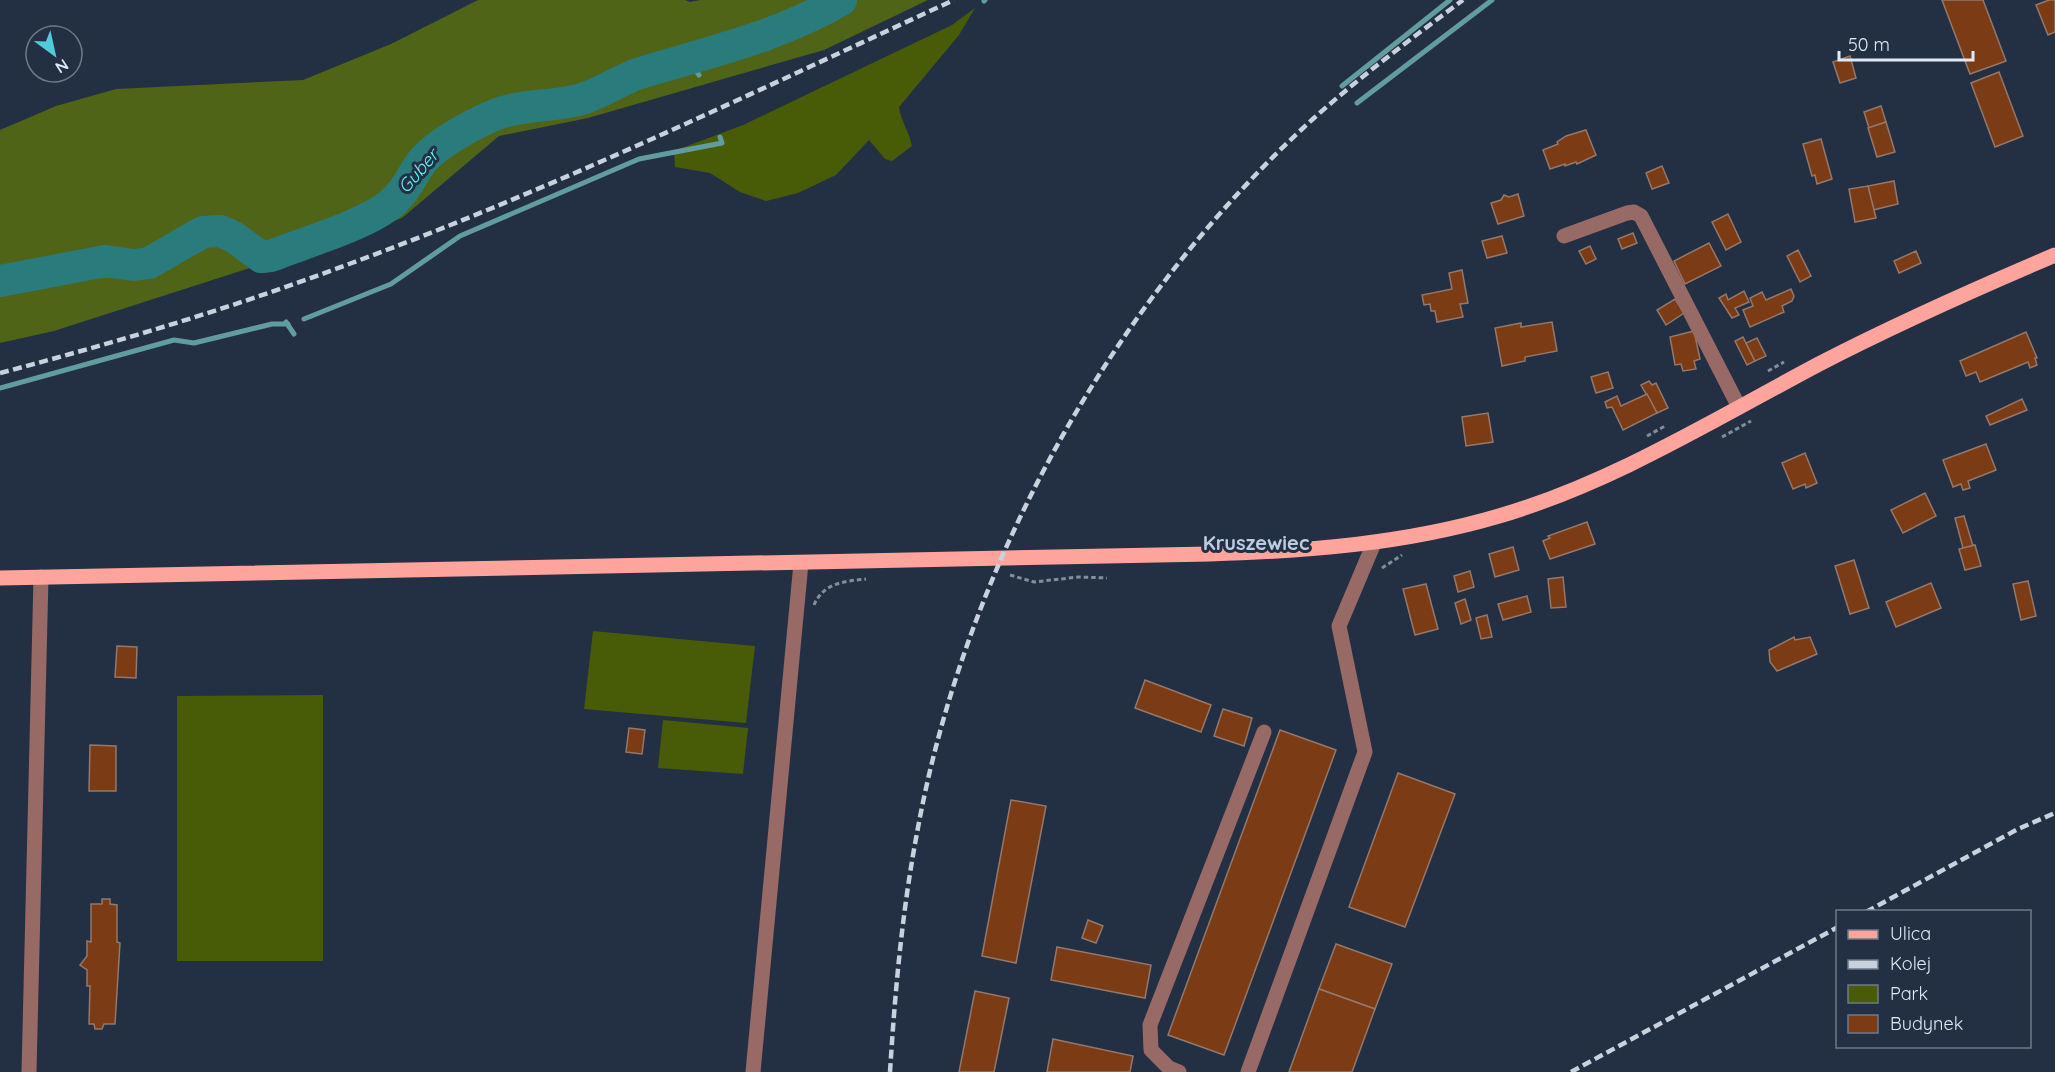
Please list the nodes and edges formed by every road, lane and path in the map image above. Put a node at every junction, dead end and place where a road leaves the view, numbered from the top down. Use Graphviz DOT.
graph roads {
  1 [pos="1564,236"];
  2 [pos="2055,255"];
  3 [pos="1739,407"];
  4 [pos="1374,543"];
  5 [pos="801,563"];
  6 [pos="1002,575"];
  7 [pos="41,577"];
  8 [pos="0,578"];
  9 [pos="872,578"];
  10 [pos="1107,578"];
  11 [pos="811,614"];
  12 [pos="1264,732"];
  13 [pos="29,1072"];
  14 [pos="753,1072"];
  15 [pos="1179,1072"];
  16 [pos="1248,1072"];
  1 -- 3 [label="street"];
  2 -- 3 [label="main road"];
  3 -- 4 [label="main road"];
  4 -- 5 [label="main road"];
  4 -- 16 [label="street"];
  5 -- 7 [label="main road"];
  5 -- 14 [label="street"];
  6 -- 10 [label="path"];
  7 -- 8 [label="main road"];
  7 -- 13 [label="street"];
  9 -- 11 [label="path"];
  12 -- 15 [label="street"];
}
